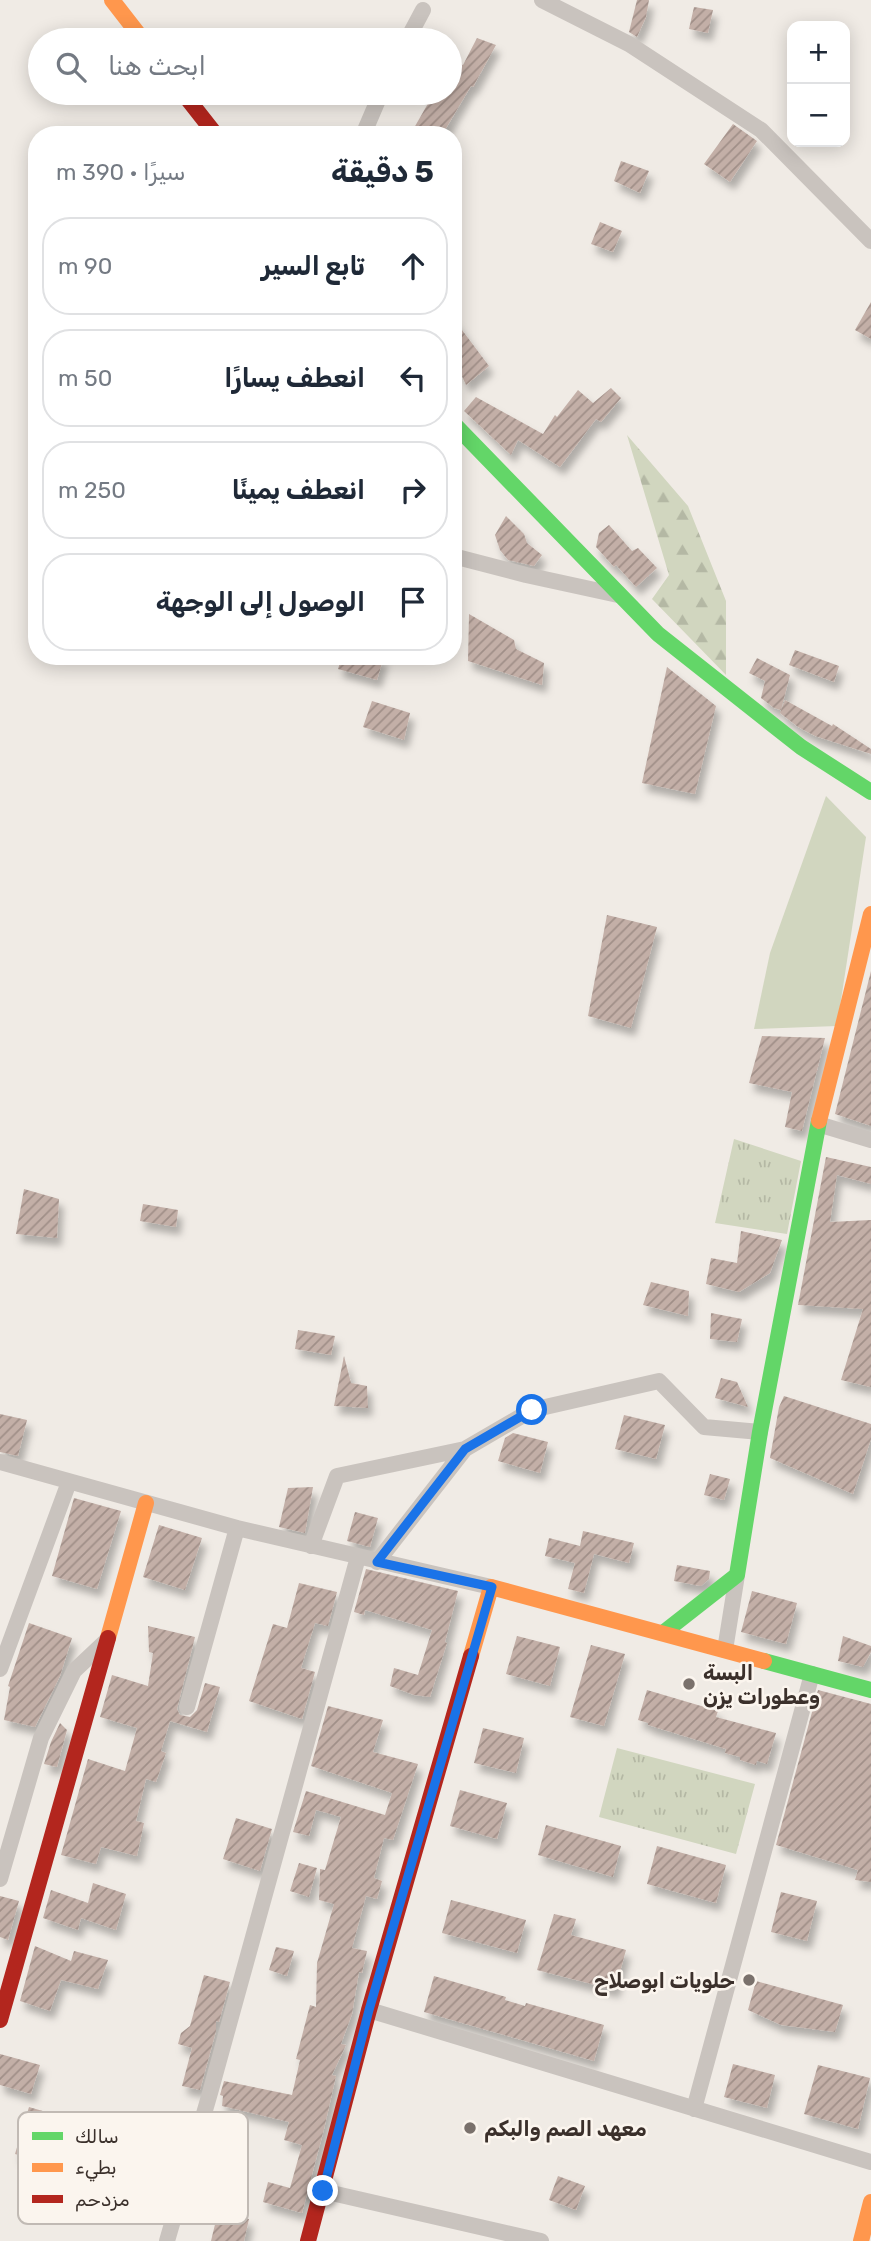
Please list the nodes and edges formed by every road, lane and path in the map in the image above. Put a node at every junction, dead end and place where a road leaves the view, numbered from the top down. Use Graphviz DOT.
graph roads {
  1 [pos="112,0"];
  2 [pos="542,0"];
  3 [pos="423,10"];
  4 [pos="134,28"];
  5 [pos="413,28"];
  6 [pos="192,105"];
  7 [pos="376,105"];
  8 [pos="209,126"];
  9 [pos="367,126"];
  10 [pos="871,241"];
  11 [pos="462,433"];
  12 [pos="462,558"];
  13 [pos="619,595"];
  14 [pos="871,792"];
  15 [pos="871,914"];
  16 [pos="865,964"];
  17 [pos="818,1124"];
  18 [pos="871,1140"];
  19 [pos="760,1432"];
  20 [pos="465,1449"];
  21 [pos="0,1462"];
  22 [pos="69,1482"];
  23 [pos="146,1503"];
  24 [pos="237,1528"];
  25 [pos="311,1546"];
  26 [pos="358,1557"];
  27 [pos="377,1562"];
  28 [pos="737,1575"];
  29 [pos="492,1587"];
  30 [pos="663,1633"];
  31 [pos="107,1640"];
  32 [pos="725,1650"];
  33 [pos="0,1669"];
  34 [pos="812,1674"];
  35 [pos="871,1690"];
  36 [pos="187,1707"];
  37 [pos="0,1879"];
  38 [pos="369,2010"];
  39 [pos="0,2020"];
  40 [pos="694,2109"];
  41 [pos="204,2112"];
  42 [pos="871,2162"];
  43 [pos="323,2191"];
  44 [pos="869,2210"];
  45 [pos="172,2224"];
  46 [pos="167,2241"];
  47 [pos="308,2241"];
  48 [pos="541,2241"];
  49 [pos="861,2241"];
  50 [pos="868,2241"];
  1 -- 4 [label="street"];
  2 -- 10 [label="street"];
  3 -- 5 [label="street"];
  6 -- 8 [label="street"];
  7 -- 9 [label="street"];
  11 -- 13 [label="street"];
  12 -- 13 [label="street"];
  13 -- 14 [label="street"];
  15 -- 16 [label="street"];
  16 -- 17 [label="street"];
  17 -- 18 [label="street"];
  17 -- 19 [label="street"];
  19 -- 20 [label="street"];
  19 -- 28 [label="street"];
  20 -- 25 [label="street"];
  20 -- 27 [label="street"];
  21 -- 22 [label="street"];
  22 -- 23 [label="street"];
  22 -- 33 [label="street"];
  23 -- 24 [label="street"];
  23 -- 31 [label="street"];
  24 -- 25 [label="street"];
  24 -- 36 [label="street"];
  25 -- 26 [label="street"];
  26 -- 27 [label="street"];
  26 -- 41 [label="street"];
  27 -- 29 [label="street"];
  28 -- 30 [label="street"];
  28 -- 32 [label="street"];
  29 -- 30 [label="street"];
  29 -- 38 [label="street"];
  30 -- 32 [label="street"];
  31 -- 37 [label="street"];
  31 -- 39 [label="street"];
  32 -- 34 [label="street"];
  34 -- 35 [label="street"];
  34 -- 40 [label="street"];
  38 -- 40 [label="street"];
  38 -- 43 [label="street"];
  40 -- 42 [label="street"];
  43 -- 47 [label="street"];
  43 -- 48 [label="street"];
  44 -- 49 [label="street"];
  44 -- 50 [label="street"];
  45 -- 46 [label="street"];
}
